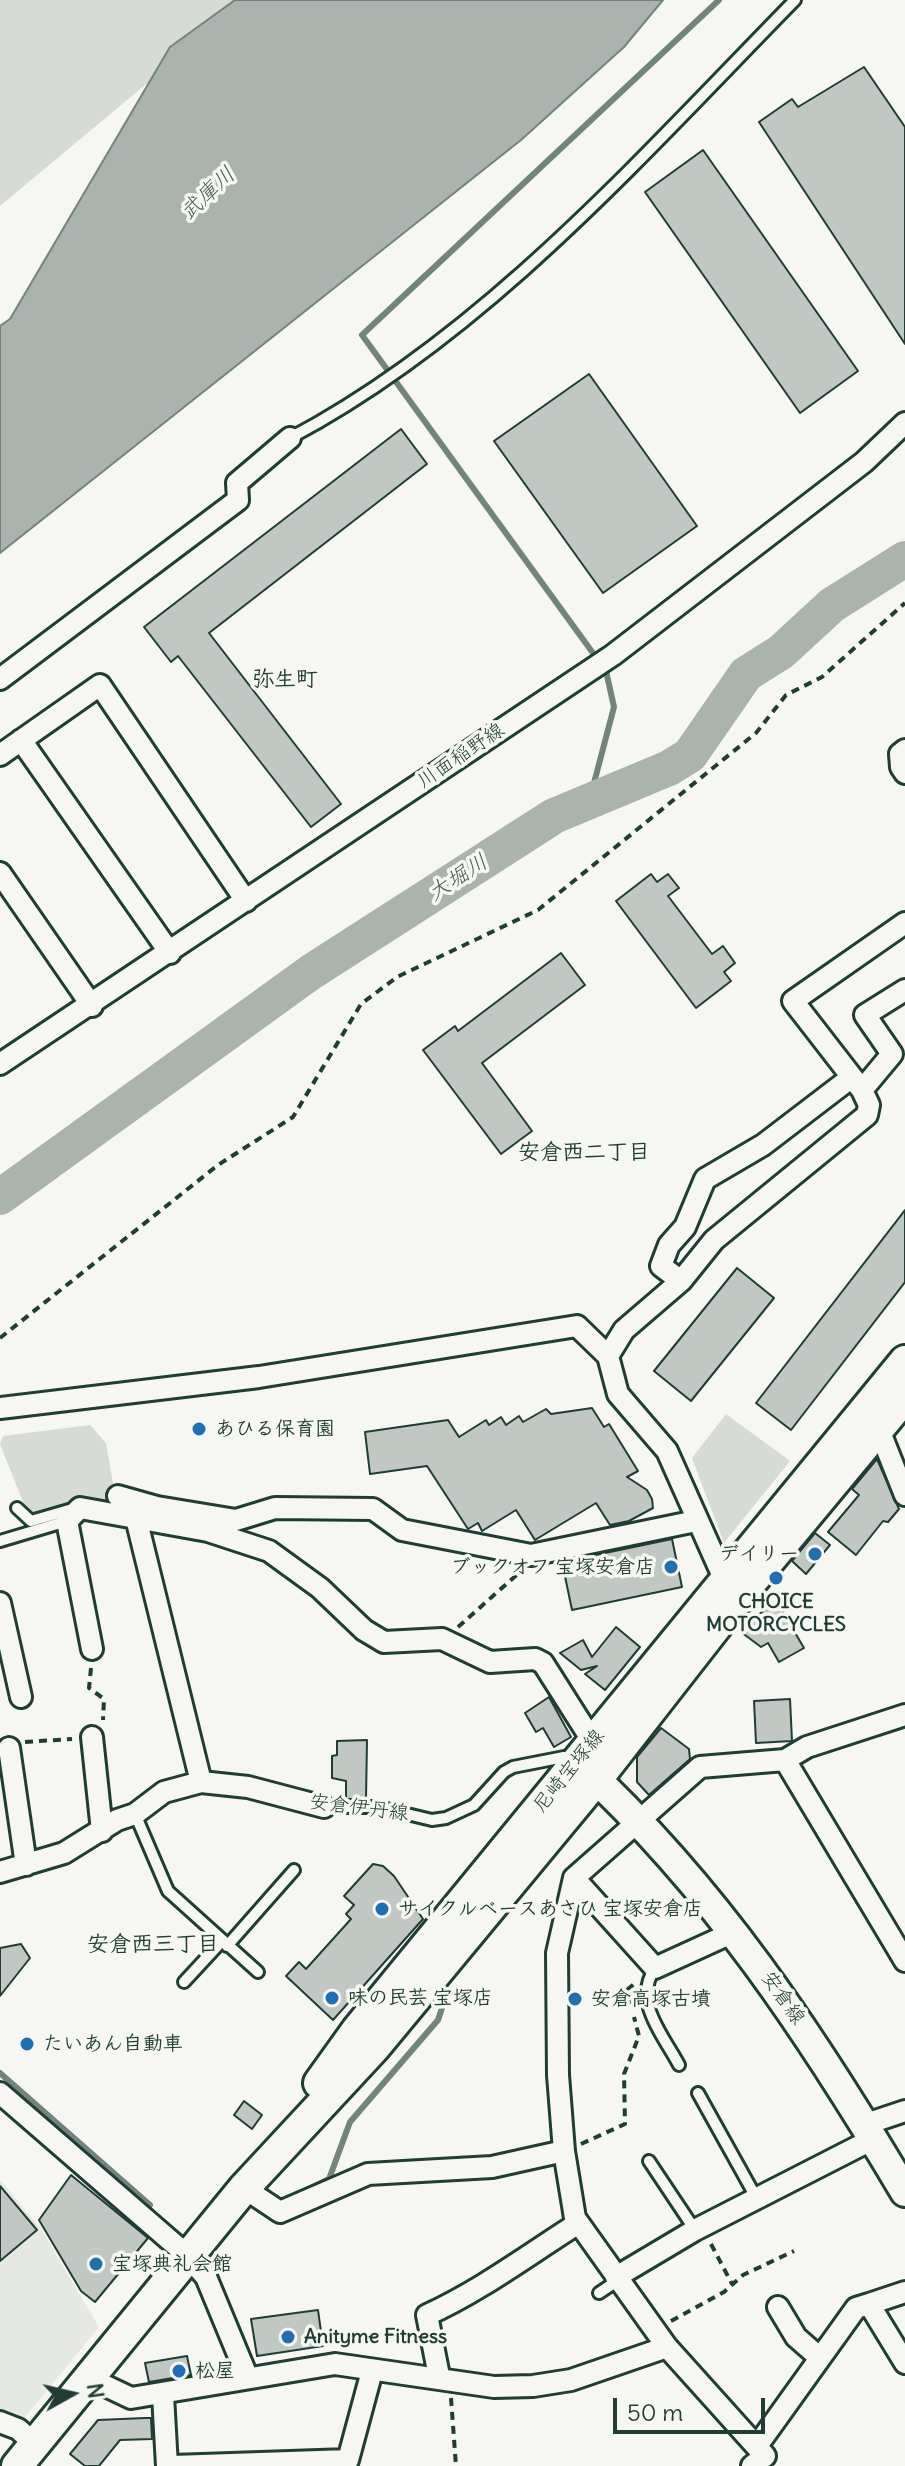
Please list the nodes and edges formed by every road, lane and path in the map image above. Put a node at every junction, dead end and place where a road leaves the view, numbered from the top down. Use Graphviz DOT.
graph roads {
  1 [pos="795,0"];
  2 [pos="905,423"];
  3 [pos="290,438"];
  4 [pos="905,603"];
  5 [pos="0,679"];
  6 [pos="21,740"];
  7 [pos="905,750"];
  8 [pos="0,755"];
  9 [pos="905,773"];
  10 [pos="0,873"];
  11 [pos="246,901"];
  12 [pos="905,923"];
  13 [pos="170,953"];
  14 [pos="905,990"];
  15 [pos="92,1006"];
  16 [pos="898,1050"];
  17 [pos="0,1064"];
  18 [pos="857,1084"];
  19 [pos="681,1281"];
  20 [pos="0,1338"];
  21 [pos="608,1356"];
  22 [pos="905,1361"];
  23 [pos="905,1397"];
  24 [pos="0,1408"];
  25 [pos="878,1427"];
  26 [pos="905,1495"];
  27 [pos="118,1496"];
  28 [pos="17,1508"];
  29 [pos="136,1518"];
  30 [pos="67,1521"];
  31 [pos="696,1521"];
  32 [pos="0,1541"];
  33 [pos="531,1555"];
  34 [pos="734,1586"];
  35 [pos="0,1603"];
  36 [pos="453,1631"];
  37 [pos="92,1649"];
  38 [pos="21,1697"];
  39 [pos="905,1715"];
  40 [pos="92,1737"];
  41 [pos="9,1748"];
  42 [pos="785,1760"];
  43 [pos="589,1761"];
  44 [pos="201,1782"];
  45 [pos="324,1807"];
  46 [pos="135,1814"];
  47 [pos="638,1822"];
  48 [pos="102,1831"];
  49 [pos="26,1865"];
  50 [pos="294,1870"];
  51 [pos="0,1872"];
  52 [pos="574,1878"];
  53 [pos="896,1928"];
  54 [pos="736,1931"];
  55 [pos="224,1944"];
  56 [pos="905,1961"];
  57 [pos="655,1968"];
  58 [pos="258,1972"];
  59 [pos="184,1982"];
  60 [pos="679,2065"];
  61 [pos="0,2093"];
  62 [pos="698,2093"];
  63 [pos="905,2111"];
  64 [pos="868,2132"];
  65 [pos="564,2151"];
  66 [pos="649,2161"];
  67 [pos="244,2188"];
  68 [pos="905,2192"];
  69 [pos="757,2199"];
  70 [pos="577,2224"];
  71 [pos="699,2229"];
  72 [pos="794,2251"];
  73 [pos="188,2256"];
  74 [pos="616,2277"];
  75 [pos="732,2284"];
  76 [pos="905,2292"];
  77 [pos="599,2293"];
  78 [pos="869,2304"];
  79 [pos="778,2307"];
  80 [pos="662,2340"];
  81 [pos="820,2358"];
  82 [pos="905,2363"];
  83 [pos="372,2371"];
  84 [pos="247,2376"];
  85 [pos="89,2378"];
  86 [pos="445,2378"];
  87 [pos="163,2395"];
  88 [pos="0,2422"];
  89 [pos="26,2455"];
  90 [pos="762,2458"];
  91 [pos="170,2466"];
  92 [pos="456,2466"];
  1 -- 3 [label="lane"];
  2 -- 11 [label="street, 川面稲野線"];
  3 -- 5 [label="street"];
  4 -- 20 [label="path"];
  6 -- 8 [label="street"];
  6 -- 11 [label="street"];
  6 -- 13 [label="street"];
  7 -- 9 [label="street"];
  10 -- 15 [label="street"];
  11 -- 13 [label="street, 川面稲野線"];
  12 -- 18 [label="street"];
  13 -- 15 [label="street, 川面稲野線"];
  14 -- 16 [label="street"];
  15 -- 17 [label="street, 川面稲野線"];
  16 -- 18 [label="street"];
  18 -- 19 [label="street"];
  18 -- 19 [label="street"];
  19 -- 21 [label="street"];
  21 -- 24 [label="street"];
  21 -- 31 [label="street"];
  22 -- 34 [label="main road, 尼崎宝塚線"];
  23 -- 25 [label="main road, 尼崎宝塚線"];
  25 -- 26 [label="street"];
  25 -- 34 [label="main road, 尼崎宝塚線"];
  27 -- 33 [label="street"];
  28 -- 30 [label="lane"];
  29 -- 30 [label="street"];
  29 -- 43 [label="street"];
  29 -- 44 [label="street"];
  30 -- 32 [label="lane"];
  30 -- 37 [label="street"];
  31 -- 33 [label="street"];
  31 -- 34 [label="street"];
  33 -- 36 [label="path"];
  34 -- 43 [label="main road, 尼崎宝塚線"];
  35 -- 38 [label="street"];
  39 -- 42 [label="street"];
  40 -- 41 [label="path"];
  40 -- 48 [label="street"];
  41 -- 49 [label="street"];
  42 -- 47 [label="street"];
  42 -- 53 [label="street"];
  43 -- 45 [label="lane, 安倉伊丹線"];
  43 -- 47 [label="street"];
  43 -- 67 [label="main road, 尼崎宝塚線"];
  44 -- 45 [label="street, 安倉伊丹線"];
  44 -- 46 [label="street, 安倉伊丹線"];
  46 -- 48 [label="street, 安倉伊丹線"];
  46 -- 55 [label="lane"];
  47 -- 52 [label="street"];
  47 -- 54 [label="street, 安倉線"];
  48 -- 49 [label="street, 安倉伊丹線"];
  49 -- 51 [label="street, 安倉伊丹線"];
  50 -- 55 [label="lane"];
  52 -- 57 [label="street"];
  52 -- 65 [label="street"];
  53 -- 56 [label="street"];
  54 -- 57 [label="street"];
  54 -- 64 [label="street, 安倉線"];
  55 -- 58 [label="lane"];
  55 -- 59 [label="lane"];
  57 -- 60 [label="lane"];
  57 -- 65 [label="path"];
  61 -- 73 [label="street"];
  62 -- 69 [label="lane"];
  63 -- 64 [label="street"];
  64 -- 68 [label="street, 安倉線"];
  64 -- 69 [label="street"];
  65 -- 67 [label="street"];
  65 -- 70 [label="street"];
  66 -- 71 [label="lane"];
  67 -- 73 [label="main road, 尼崎宝塚線"];
  69 -- 71 [label="street"];
  70 -- 74 [label="street"];
  70 -- 86 [label="street"];
  71 -- 74 [label="street"];
  71 -- 75 [label="path"];
  72 -- 75 [label="path"];
  73 -- 84 [label="street"];
  73 -- 85 [label="main road, 尼崎宝塚線"];
  74 -- 77 [label="lane"];
  74 -- 80 [label="street"];
  75 -- 80 [label="path"];
  76 -- 78 [label="street"];
  78 -- 81 [label="street"];
  78 -- 82 [label="street"];
  79 -- 81 [label="street"];
  80 -- 86 [label="street"];
  80 -- 90 [label="street"];
  81 -- 90 [label="street"];
  83 -- 84 [label="street"];
  83 -- 86 [label="street"];
  83 -- 91 [label="street"];
  84 -- 87 [label="street"];
  85 -- 87 [label="street"];
  85 -- 89 [label="main road, 尼崎宝塚線"];
  86 -- 92 [label="path"];
  87 -- 91 [label="street"];
  88 -- 89 [label="street"];
}
